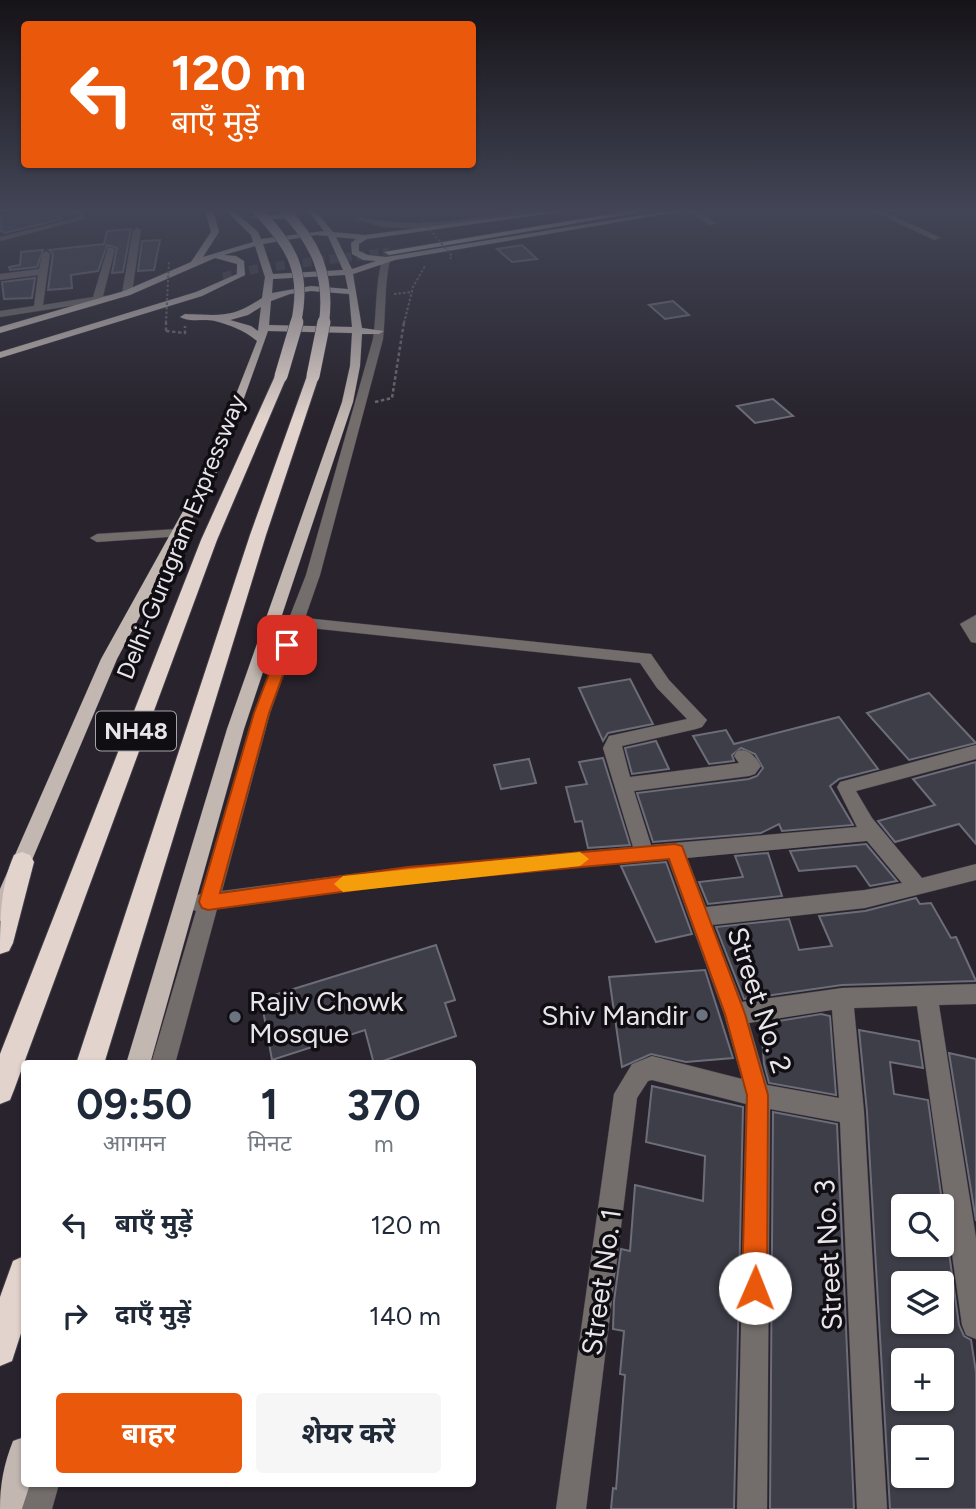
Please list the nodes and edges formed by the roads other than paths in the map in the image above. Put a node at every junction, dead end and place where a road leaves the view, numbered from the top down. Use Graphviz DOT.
graph roads {
  1 [pos="43,280"];
  2 [pos="102,280"];
  3 [pos="129,280"];
  4 [pos="156,280"];
  5 [pos="177,280"];
  6 [pos="212,280"];
  7 [pos="229,280"];
  8 [pos="269,280"];
  9 [pos="300,280"];
  10 [pos="327,280"];
  11 [pos="350,280"];
  12 [pos="381,280"];
  13 [pos="351,292"];
  14 [pos="127,293"];
  15 [pos="112,297"];
  16 [pos="269,297"];
  17 [pos="97,299"];
  18 [pos="38,308"];
  19 [pos="0,314"];
  20 [pos="175,317"];
  21 [pos="110,322"];
  22 [pos="0,330"];
  23 [pos="358,330"];
  24 [pos="379,331"];
  25 [pos="263,334"];
  26 [pos="0,340"];
  27 [pos="0,347"];
  28 [pos="0,355"];
  29 [pos="178,533"];
  30 [pos="97,538"];
  31 [pos="271,619"];
  32 [pos="297,620"];
  33 [pos="976,620"];
  34 [pos="976,638"];
  35 [pos="976,752"];
  36 [pos="743,756"];
  37 [pos="623,785"];
  38 [pos="873,833"];
  39 [pos="675,851"];
  40 [pos="644,853"];
  41 [pos="22,862"];
  42 [pos="976,872"];
  43 [pos="918,888"];
  44 [pos="208,902"];
  45 [pos="181,905"];
  46 [pos="0,912"];
  47 [pos="700,917"];
  48 [pos="0,943"];
  49 [pos="976,994"];
  50 [pos="927,997"];
  51 [pos="842,998"];
  52 [pos="735,1014"];
  53 [pos="91,1060"];
  54 [pos="139,1060"];
  55 [pos="164,1060"];
  56 [pos="0,1090"];
  57 [pos="758,1095"];
  58 [pos="852,1112"];
  59 [pos="21,1282"];
  60 [pos="976,1325"];
  61 [pos="0,1349"];
  62 [pos="21,1462"];
  63 [pos="43,1487"];
  64 [pos="7,1509"];
  65 [pos="37,1509"];
  66 [pos="571,1509"];
  67 [pos="752,1509"];
  68 [pos="872,1509"];
  1 -- 18 [label="street"];
  2 -- 17 [label="street"];
  3 -- 14 [label="street"];
  4 -- 14 [label="main road"];
  5 -- 26 [label="main road"];
  6 -- 27 [label="main road"];
  7 -- 21 [label="main road"];
  8 -- 16 [label="main road"];
  9 -- 56 [label="highway, Delhi-Gurugram Expressway / NH48, bridge"];
  10 -- 53 [label="highway, NH48, bridge"];
  11 -- 13 [label="main road"];
  12 -- 24 [label="street"];
  13 -- 16 [label="main road"];
  13 -- 23 [label="main road"];
  14 -- 15 [label="main road"];
  15 -- 17 [label="street"];
  15 -- 22 [label="main road"];
  16 -- 20 [label="main road"];
  16 -- 25 [label="main road"];
  17 -- 18 [label="street"];
  18 -- 19 [label="street"];
  20 -- 21 [label="main road"];
  20 -- 25 [label="main road"];
  21 -- 28 [label="main road"];
  23 -- 24 [label="main road"];
  23 -- 25 [label="main road"];
  23 -- 31 [label="main road"];
  24 -- 32 [label="street"];
  25 -- 29 [label="main road"];
  29 -- 30 [label="street"];
  29 -- 41 [label="main road"];
  31 -- 32 [label="street"];
  31 -- 45 [label="main road"];
  32 -- 37 [label="street"];
  32 -- 44 [label="street"];
  33 -- 34 [label="street"];
  35 -- 38 [label="street"];
  36 -- 37 [label="street"];
  37 -- 40 [label="street"];
  38 -- 39 [label="street"];
  38 -- 43 [label="street"];
  39 -- 40 [label="street"];
  39 -- 47 [label="street, Street No. 2"];
  40 -- 44 [label="street"];
  41 -- 46 [label="main road"];
  41 -- 48 [label="highway"];
  42 -- 43 [label="street"];
  43 -- 47 [label="street"];
  44 -- 45 [label="street"];
  44 -- 55 [label="street"];
  45 -- 54 [label="main road"];
  47 -- 52 [label="street, Street No. 2"];
  49 -- 50 [label="street"];
  50 -- 51 [label="street"];
  50 -- 60 [label="street"];
  51 -- 52 [label="street"];
  51 -- 58 [label="street, Street No. 3"];
  52 -- 57 [label="street, Street No. 2"];
  57 -- 58 [label="street"];
  57 -- 66 [label="street, Street No. 1"];
  57 -- 67 [label="street, Street No. 2"];
  58 -- 68 [label="street, Street No. 3"];
  59 -- 61 [label="highway"];
  62 -- 64 [label="main road"];
  63 -- 65 [label="street"];
}
